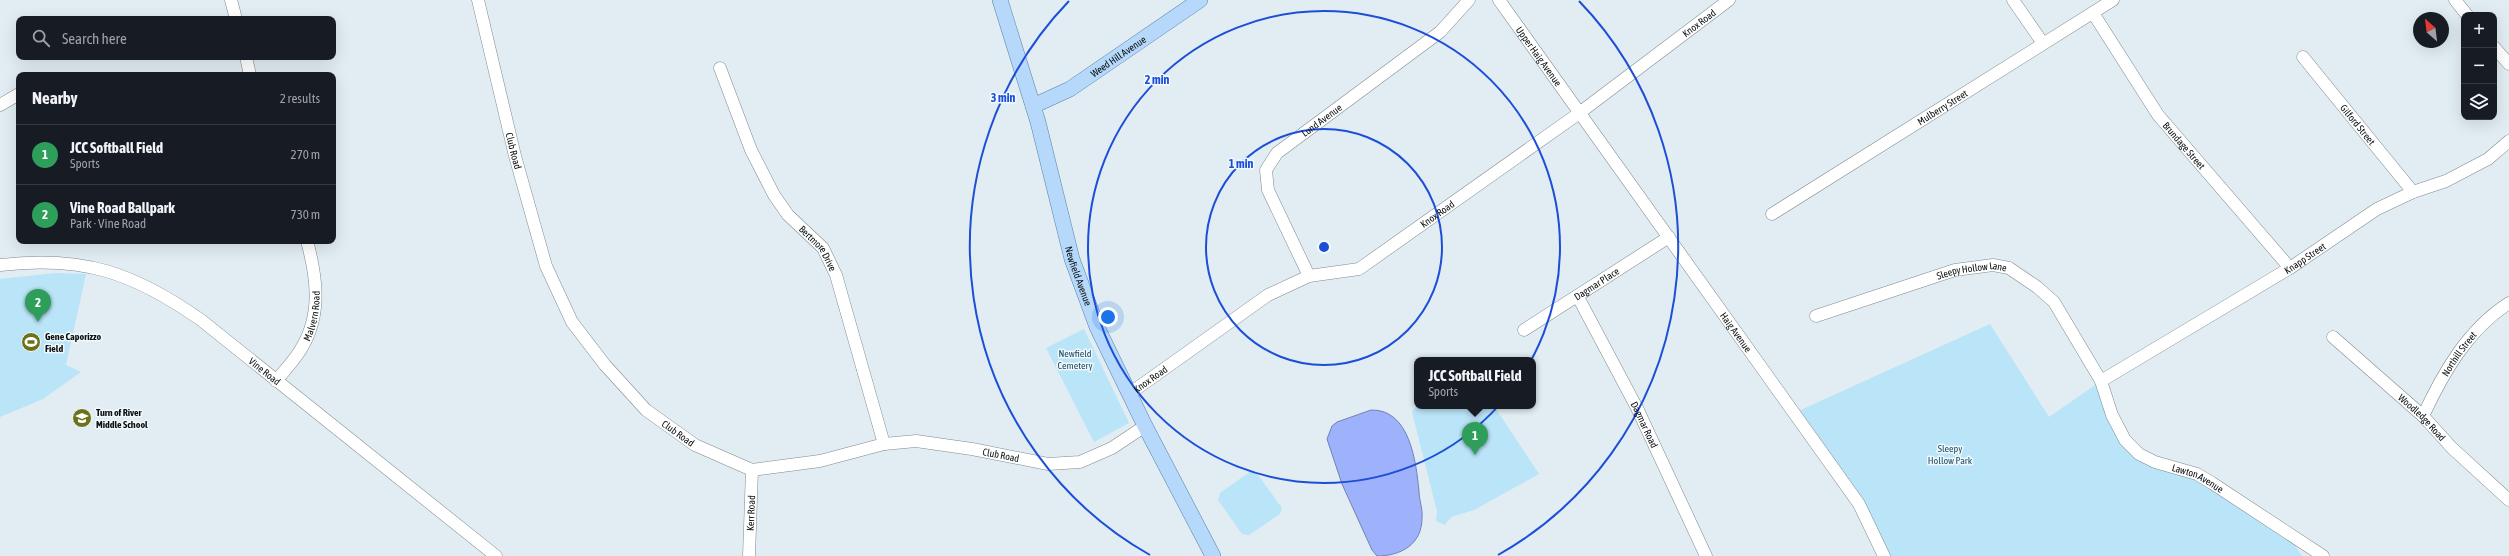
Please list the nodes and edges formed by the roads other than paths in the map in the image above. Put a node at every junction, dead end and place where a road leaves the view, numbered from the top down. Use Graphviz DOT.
graph roads {
  1 [pos="232,0"];
  2 [pos="478,0"];
  3 [pos="1000,0"];
  4 [pos="1200,0"];
  5 [pos="1469,0"];
  6 [pos="1499,0"];
  7 [pos="1729,0"];
  8 [pos="2012,0"];
  9 [pos="2113,0"];
  10 [pos="2455,0"];
  11 [pos="2465,12"];
  12 [pos="2093,13"];
  13 [pos="235,16"];
  14 [pos="2042,42"];
  15 [pos="2495,48"];
  16 [pos="2303,57"];
  17 [pos="247,60"];
  18 [pos="2509,64"];
  19 [pos="720,68"];
  20 [pos="249,72"];
  21 [pos="16,96"];
  22 [pos="0,105"];
  23 [pos="1033,106"];
  24 [pos="1578,114"];
  25 [pos="2509,141"];
  26 [pos="2413,192"];
  27 [pos="1772,214"];
  28 [pos="1669,237"];
  29 [pos="308,244"];
  30 [pos="0,265"];
  31 [pos="2290,268"];
  32 [pos="1309,276"];
  33 [pos="1578,297"];
  34 [pos="2509,303"];
  35 [pos="1816,316"];
  36 [pos="1524,330"];
  37 [pos="2333,337"];
  38 [pos="276,381"];
  39 [pos="2101,381"];
  40 [pos="1129,394"];
  41 [pos="2423,416"];
  42 [pos="1145,426"];
  43 [pos="884,444"];
  44 [pos="752,470"];
  45 [pos="2509,500"];
  46 [pos="496,556"];
  47 [pos="749,556"];
  48 [pos="1213,556"];
  49 [pos="1706,556"];
  50 [pos="1884,556"];
  51 [pos="2323,556"];
  1 -- 13 [label="street"];
  2 -- 44 [label="street, Club Road"];
  3 -- 23 [label="main road, Newfield Avenue"];
  4 -- 23 [label="main road, Weed Hill Avenue"];
  5 -- 32 [label="street, Lund Avenue"];
  6 -- 24 [label="street, Upper Haig Avenue"];
  7 -- 24 [label="street, Knox Road"];
  8 -- 14 [label="street"];
  9 -- 12 [label="street, Mulberry Street"];
  10 -- 11 [label="street"];
  12 -- 14 [label="street, Mulberry Street"];
  12 -- 31 [label="street, Brundage Street"];
  14 -- 27 [label="street, Mulberry Street"];
  15 -- 18 [label="street"];
  16 -- 26 [label="street, Gilford Street"];
  17 -- 20 [label="street"];
  19 -- 43 [label="street, Bertmore Drive"];
  21 -- 22 [label="street"];
  23 -- 40 [label="main road, Newfield Avenue"];
  24 -- 28 [label="street, Haig Avenue"];
  24 -- 32 [label="street, Knox Road"];
  25 -- 26 [label="street, Knapp Street"];
  26 -- 31 [label="street, Knapp Street"];
  28 -- 33 [label="street, Dagmar Place"];
  28 -- 50 [label="street, Haig Avenue"];
  29 -- 38 [label="street, Malvern Road"];
  30 -- 38 [label="street, Vine Road"];
  31 -- 39 [label="street, Knapp Street"];
  32 -- 40 [label="street, Knox Road"];
  33 -- 36 [label="street, Dagmar Place"];
  33 -- 49 [label="street, Dagmar Road"];
  34 -- 41 [label="street, Northill Street"];
  35 -- 39 [label="street, Sleepy Hollow Lane"];
  37 -- 41 [label="street, Woodledge Road"];
  38 -- 46 [label="street, Vine Road"];
  39 -- 51 [label="street, Lawton Avenue"];
  40 -- 42 [label="main road, Newfield Avenue"];
  41 -- 45 [label="street, Woodledge Road"];
  42 -- 43 [label="street, Club Road"];
  42 -- 48 [label="main road, Newfield Avenue"];
  43 -- 44 [label="street, Club Road"];
  44 -- 47 [label="street, Kerr Road"];
}
